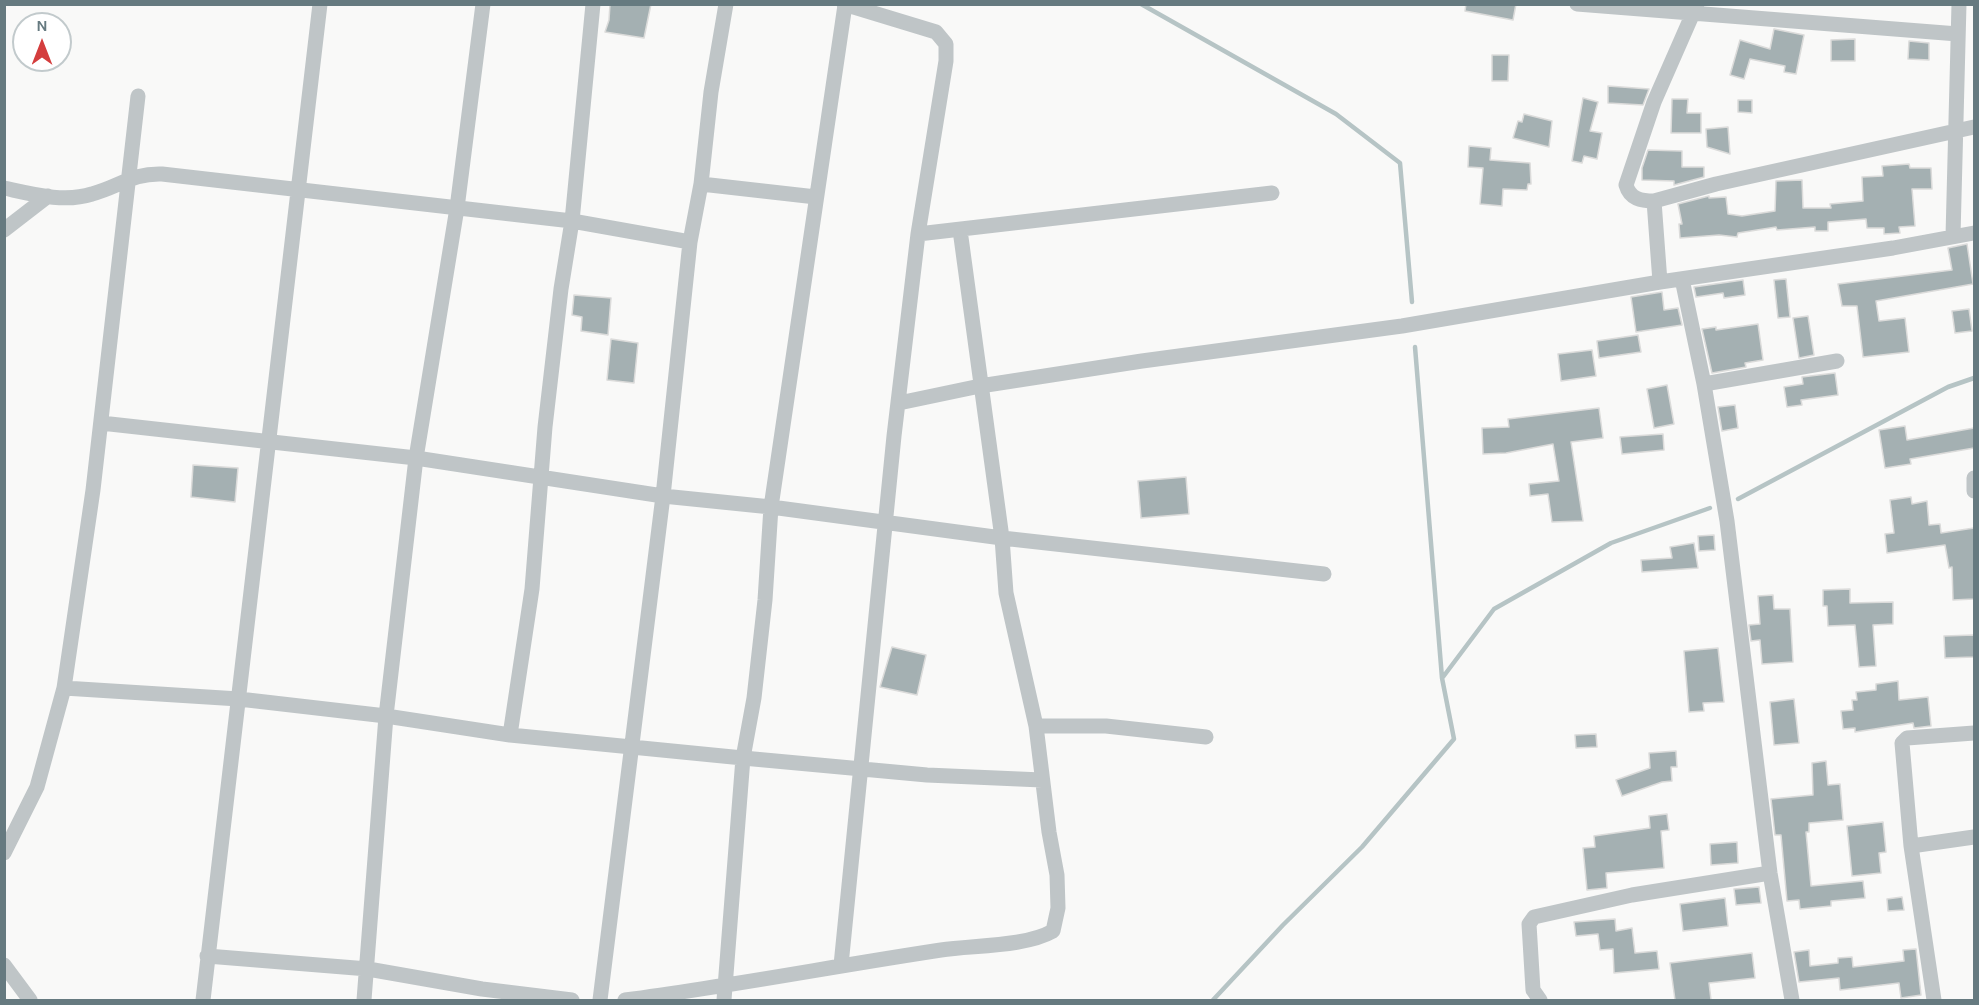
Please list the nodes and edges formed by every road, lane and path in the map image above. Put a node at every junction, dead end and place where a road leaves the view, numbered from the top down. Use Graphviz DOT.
graph roads {
  1 [pos="320,4"];
  2 [pos="483,4"];
  3 [pos="593,4"];
  4 [pos="726,4"];
  5 [pos="1577,4"];
  6 [pos="1959,4"];
  7 [pos="845,5"];
  8 [pos="1696,10"];
  9 [pos="1958,34"];
  10 [pos="138,96"];
  11 [pos="1974,127"];
  12 [pos="1956,132"];
  13 [pos="129,178"];
  14 [pos="701,184"];
  15 [pos="4,188"];
  16 [pos="299,188"];
  17 [pos="1272,193"];
  18 [pos="48,196"];
  19 [pos="816,197"];
  20 [pos="1654,201"];
  21 [pos="457,208"];
  22 [pos="572,221"];
  23 [pos="4,230"];
  24 [pos="960,230"];
  25 [pos="1974,233"];
  26 [pos="918,234"];
  27 [pos="1953,236"];
  28 [pos="690,242"];
  29 [pos="1682,279"];
  30 [pos="1660,282"];
  31 [pos="1837,361"];
  32 [pos="1704,384"];
  33 [pos="980,386"];
  34 [pos="899,403"];
  35 [pos="101,423"];
  36 [pos="267,441"];
  37 [pos="416,458"];
  38 [pos="543,477"];
  39 [pos="1974,478"];
  40 [pos="1974,491"];
  41 [pos="663,496"];
  42 [pos="771,507"];
  43 [pos="886,523"];
  44 [pos="1002,538"];
  45 [pos="1324,574"];
  46 [pos="64,688"];
  47 [pos="239,699"];
  48 [pos="386,716"];
  49 [pos="1036,726"];
  50 [pos="1974,733"];
  51 [pos="510,735"];
  52 [pos="1206,737"];
  53 [pos="631,746"];
  54 [pos="743,758"];
  55 [pos="861,767"];
  56 [pos="1042,780"];
  57 [pos="1974,837"];
  58 [pos="1911,846"];
  59 [pos="4,853"];
  60 [pos="1770,873"];
  61 [pos="207,956"];
  62 [pos="4,965"];
  63 [pos="841,965"];
  64 [pos="368,969"];
  65 [pos="724,994"];
  66 [pos="481,995"];
  67 [pos="30,1000"];
  68 [pos="203,1000"];
  69 [pos="364,1000"];
  70 [pos="572,1000"];
  71 [pos="600,1000"];
  72 [pos="625,1000"];
  73 [pos="1540,1000"];
  74 [pos="1792,1000"];
  75 [pos="1934,1000"];
  1 -- 16 [label="street"];
  2 -- 21 [label="street"];
  3 -- 22 [label="street"];
  4 -- 14 [label="street"];
  5 -- 8 [label="street"];
  6 -- 9 [label="street"];
  7 -- 19 [label="street"];
  7 -- 26 [label="street"];
  8 -- 9 [label="street"];
  8 -- 20 [label="street"];
  9 -- 12 [label="street"];
  10 -- 13 [label="street"];
  11 -- 12 [label="street"];
  12 -- 20 [label="street"];
  12 -- 27 [label="street"];
  13 -- 16 [label="street"];
  13 -- 18 [label="street"];
  13 -- 35 [label="street"];
  14 -- 19 [label="street"];
  14 -- 28 [label="street"];
  15 -- 18 [label="street"];
  16 -- 21 [label="street"];
  16 -- 36 [label="street"];
  17 -- 24 [label="street"];
  18 -- 23 [label="street"];
  19 -- 42 [label="street"];
  20 -- 30 [label="street"];
  21 -- 22 [label="street"];
  21 -- 37 [label="street"];
  22 -- 28 [label="street"];
  22 -- 38 [label="street"];
  24 -- 26 [label="street"];
  24 -- 33 [label="street"];
  25 -- 27 [label="street"];
  26 -- 34 [label="street"];
  27 -- 29 [label="street"];
  28 -- 41 [label="street"];
  29 -- 30 [label="street"];
  29 -- 32 [label="street"];
  30 -- 33 [label="street"];
  31 -- 32 [label="street"];
  32 -- 60 [label="street"];
  33 -- 34 [label="street"];
  33 -- 44 [label="street"];
  34 -- 43 [label="street"];
  35 -- 36 [label="street"];
  35 -- 46 [label="street"];
  36 -- 37 [label="street"];
  36 -- 47 [label="street"];
  37 -- 38 [label="street"];
  37 -- 48 [label="street"];
  38 -- 41 [label="street"];
  38 -- 51 [label="street"];
  39 -- 40 [label="street"];
  41 -- 42 [label="street"];
  41 -- 53 [label="street"];
  42 -- 43 [label="street"];
  42 -- 54 [label="street"];
  43 -- 44 [label="street"];
  43 -- 55 [label="street"];
  44 -- 45 [label="street"];
  44 -- 49 [label="street"];
  46 -- 47 [label="street"];
  46 -- 59 [label="street"];
  47 -- 48 [label="street"];
  47 -- 61 [label="street"];
  48 -- 51 [label="street"];
  48 -- 64 [label="street"];
  49 -- 52 [label="street"];
  49 -- 56 [label="street"];
  50 -- 58 [label="street"];
  51 -- 53 [label="street"];
  53 -- 54 [label="street"];
  53 -- 71 [label="street"];
  54 -- 55 [label="street"];
  54 -- 65 [label="street"];
  55 -- 56 [label="street"];
  55 -- 63 [label="street"];
  56 -- 63 [label="street"];
  57 -- 58 [label="street"];
  58 -- 75 [label="street"];
  60 -- 73 [label="street"];
  60 -- 74 [label="street"];
  61 -- 64 [label="street"];
  61 -- 68 [label="street"];
  62 -- 67 [label="street"];
  63 -- 65 [label="street"];
  64 -- 66 [label="street"];
  64 -- 69 [label="street"];
  65 -- 72 [label="street"];
  66 -- 70 [label="street"];
}
